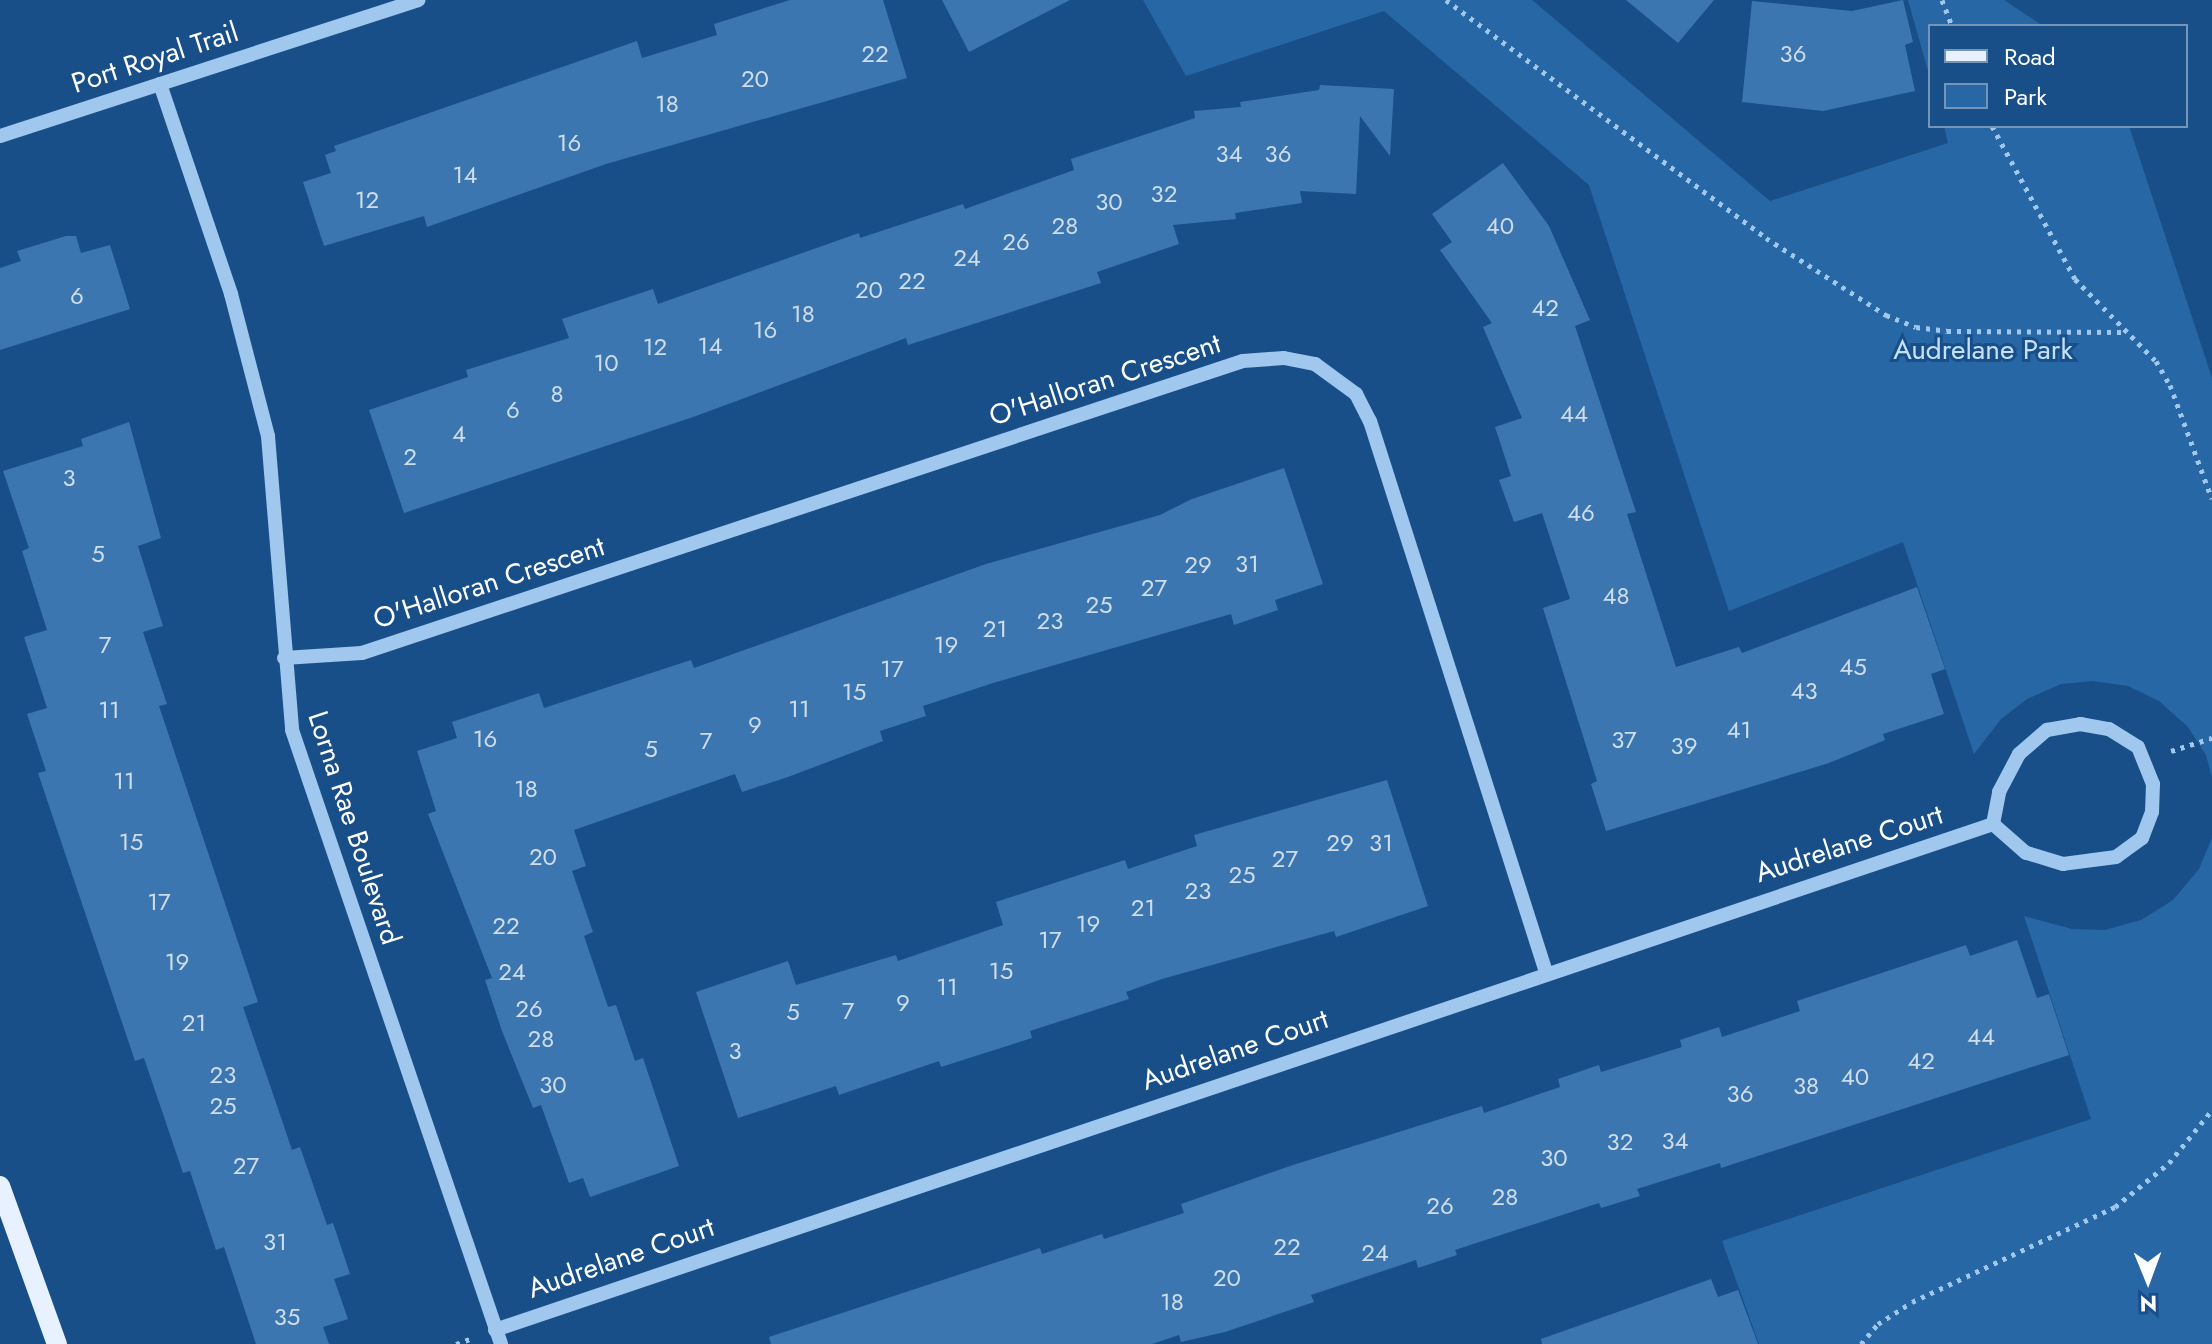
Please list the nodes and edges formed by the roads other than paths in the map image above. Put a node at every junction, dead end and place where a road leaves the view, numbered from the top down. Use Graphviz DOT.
graph roads {
  1 [pos="418,0"];
  2 [pos="160,84"];
  3 [pos="0,136"];
  4 [pos="284,658"];
  5 [pos="1993,824"];
  6 [pos="1546,972"];
  7 [pos="0,1186"];
  8 [pos="498,1337"];
  9 [pos="57,1344"];
  1 -- 2 [label="street, Port Royal Trail"];
  2 -- 3 [label="street, Port Royal Trail"];
  2 -- 4 [label="street, Lorna Rae Boulevard"];
  4 -- 6 [label="street, O'Halloran Crescent"];
  4 -- 8 [label="street, Lorna Rae Boulevard"];
  5 -- 5 [label="street"];
  5 -- 6 [label="street, Audrelane Court"];
  6 -- 8 [label="street, Audrelane Court"];
  7 -- 9 [label="main road"];
}
